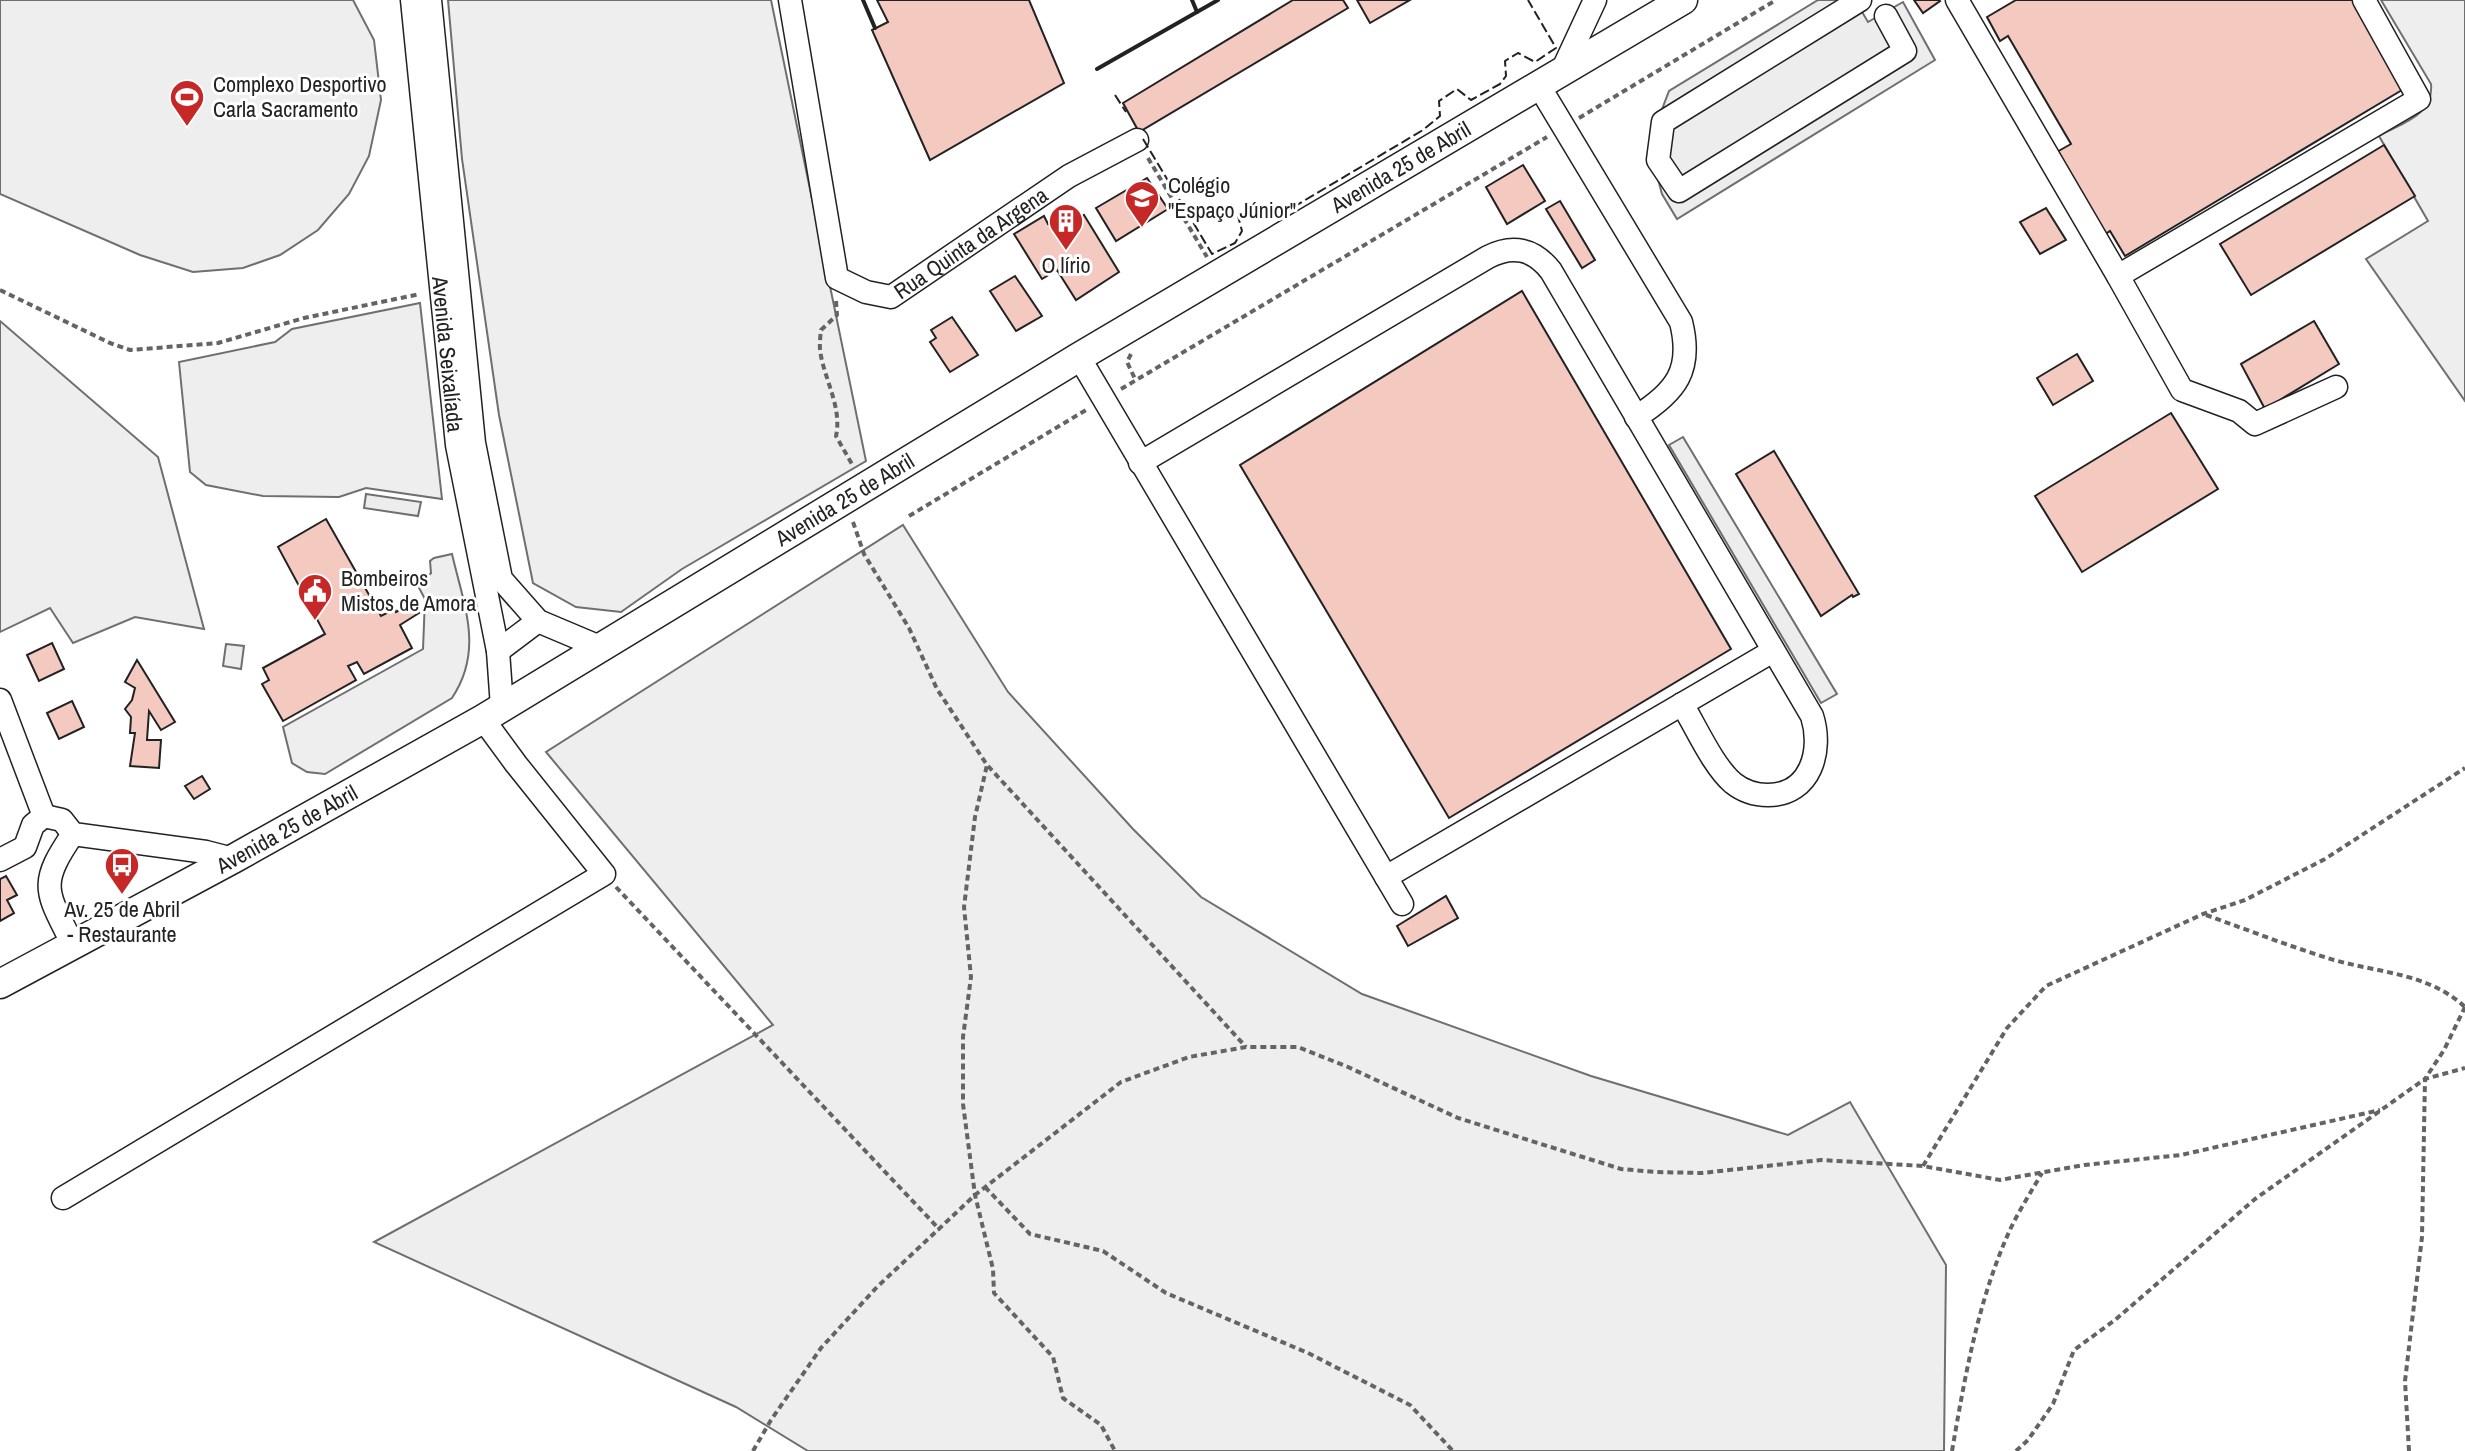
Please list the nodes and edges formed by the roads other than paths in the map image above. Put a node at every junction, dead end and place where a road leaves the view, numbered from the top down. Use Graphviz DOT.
graph roads {
  1 [pos="412,0"];
  2 [pos="430,0"];
  3 [pos="790,0"];
  4 [pos="1595,0"];
  5 [pos="1683,0"];
  6 [pos="1860,0"];
  7 [pos="2364,0"];
  8 [pos="1964,3"];
  9 [pos="1886,16"];
  10 [pos="1550,79"];
  11 [pos="1137,140"];
  12 [pos="2118,276"];
  13 [pos="1079,357"];
  14 [pos="2336,387"];
  15 [pos="1636,417"];
  16 [pos="1140,463"];
  17 [pos="538,621"];
  18 [pos="602,648"];
  19 [pos="498,651"];
  20 [pos="1773,651"];
  21 [pos="0,700"];
  22 [pos="1682,704"];
  23 [pos="492,713"];
  24 [pos="44,816"];
  25 [pos="73,834"];
  26 [pos="233,859"];
  27 [pos="0,860"];
  28 [pos="1386,877"];
  29 [pos="1402,904"];
  30 [pos="73,945"];
  31 [pos="0,984"];
  32 [pos="63,1198"];
  1 -- 19 [label="street, Avenida Seixalíada"];
  2 -- 17 [label="street, Avenida Seixalíada"];
  3 -- 11 [label="street, Rua Quinta da Argena"];
  4 -- 10 [label="street"];
  5 -- 10 [label="main road, Avenida 25 de Abril"];
  6 -- 9 [label="street"];
  7 -- 12 [label="street"];
  8 -- 12 [label="street"];
  10 -- 13 [label="main road, Avenida 25 de Abril"];
  10 -- 15 [label="street"];
  12 -- 14 [label="street"];
  13 -- 16 [label="street"];
  13 -- 18 [label="main road, Avenida 25 de Abril"];
  15 -- 16 [label="street"];
  15 -- 20 [label="street"];
  16 -- 28 [label="street"];
  17 -- 18 [label="street, Avenida Seixalíada"];
  17 -- 19 [label="street"];
  18 -- 23 [label="main road, Avenida 25 de Abril"];
  19 -- 23 [label="street, Avenida Seixalíada"];
  20 -- 22 [label="street"];
  20 -- 22 [label="street"];
  21 -- 24 [label="street"];
  22 -- 28 [label="street"];
  23 -- 26 [label="main road, Avenida 25 de Abril"];
  23 -- 32 [label="street"];
  24 -- 25 [label="street"];
  24 -- 27 [label="street"];
  25 -- 26 [label="street"];
  25 -- 30 [label="street"];
  26 -- 30 [label="main road, Avenida 25 de Abril"];
  28 -- 29 [label="street"];
  30 -- 31 [label="main road, Avenida 25 de Abril"];
}
